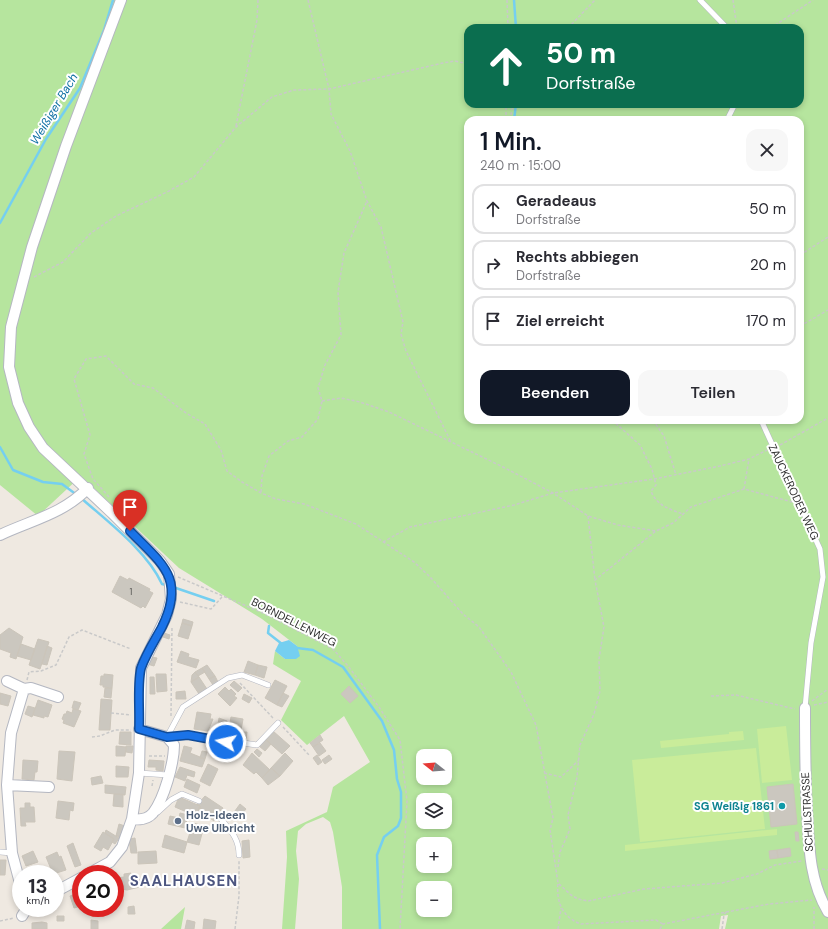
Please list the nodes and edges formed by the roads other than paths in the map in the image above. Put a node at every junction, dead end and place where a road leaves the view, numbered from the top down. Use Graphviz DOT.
graph roads {
  1 [pos="121,0"];
  2 [pos="700,0"];
  3 [pos="723,24"];
  4 [pos="763,424"];
  5 [pos="82,494"];
  6 [pos="0,535"];
  7 [pos="7,680"];
  8 [pos="268,685"];
  9 [pos="24,689"];
  10 [pos="58,697"];
  11 [pos="805,710"];
  12 [pos="278,723"];
  13 [pos="139,729"];
  14 [pos="169,732"];
  15 [pos="139,773"];
  16 [pos="168,775"];
  17 [pos="7,785"];
  18 [pos="49,787"];
  19 [pos="199,801"];
  20 [pos="152,814"];
  21 [pos="220,818"];
  22 [pos="132,819"];
  23 [pos="0,852"];
  24 [pos="12,853"];
  25 [pos="239,855"];
  26 [pos="15,865"];
  27 [pos="104,865"];
  28 [pos="828,912"];
  1 -- 5 [label="street"];
  2 -- 3 [label="lane"];
  4 -- 11 [label="lane, ZAUCKERODER WEG"];
  5 -- 6 [label="street"];
  5 -- 13 [label="street"];
  7 -- 9 [label="street"];
  8 -- 14 [label="lane"];
  9 -- 10 [label="street"];
  9 -- 17 [label="street"];
  11 -- 28 [label="street, SCHULSTRASSE"];
  12 -- 14 [label="lane"];
  13 -- 14 [label="street"];
  13 -- 15 [label="street"];
  14 -- 16 [label="street"];
  15 -- 16 [label="lane"];
  15 -- 22 [label="street"];
  16 -- 20 [label="street"];
  17 -- 18 [label="street"];
  17 -- 24 [label="street"];
  19 -- 20 [label="lane"];
  20 -- 22 [label="street"];
  21 -- 25 [label="lane"];
  22 -- 27 [label="street"];
  23 -- 24 [label="lane"];
  24 -- 26 [label="street"];
}
